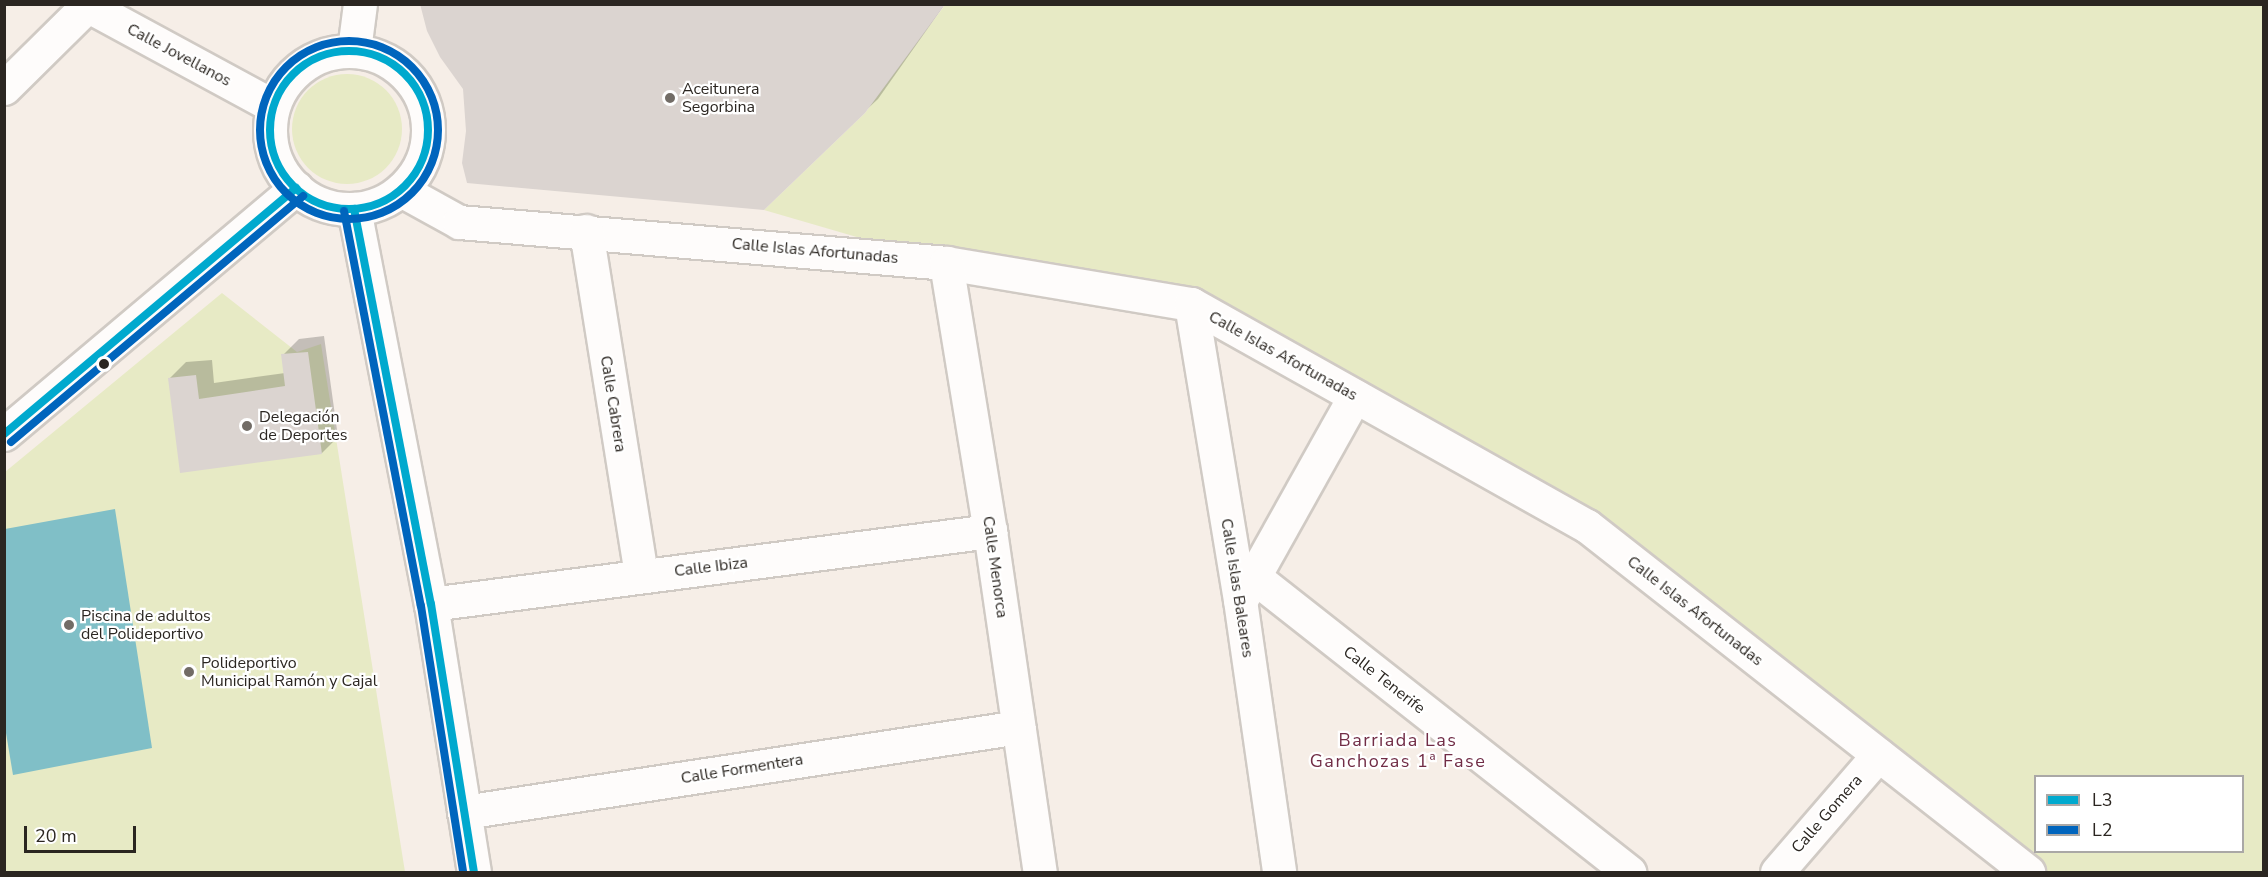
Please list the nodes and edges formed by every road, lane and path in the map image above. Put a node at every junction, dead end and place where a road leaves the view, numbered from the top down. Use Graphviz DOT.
graph roads {
  1 [pos="360,4"];
  2 [pos="86,5"];
  3 [pos="354,50"];
  4 [pos="4,88"];
  5 [pos="273,106"];
  6 [pos="296,188"];
  7 [pos="401,190"];
  8 [pos="354,209"];
  9 [pos="586,231"];
  10 [pos="946,263"];
  11 [pos="1191,304"];
  12 [pos="1356,396"];
  13 [pos="4,434"];
  14 [pos="990,531"];
  15 [pos="641,576"];
  16 [pos="1247,588"];
  17 [pos="431,604"];
  18 [pos="1019,727"];
  19 [pos="1878,755"];
  20 [pos="464,812"];
  21 [pos="474,873"];
  22 [pos="1040,873"];
  23 [pos="1279,873"];
  24 [pos="1629,873"];
  25 [pos="1777,873"];
  26 [pos="2028,873"];
  1 -- 3 [label="street"];
  2 -- 4 [label="street"];
  2 -- 5 [label="street, Calle Jovellanos"];
  3 -- 5 [label="street"];
  3 -- 7 [label="street"];
  5 -- 6 [label="street"];
  6 -- 8 [label="street"];
  6 -- 13 [label="street"];
  7 -- 8 [label="street"];
  7 -- 9 [label="street, Calle Islas Afortunadas"];
  8 -- 17 [label="street"];
  9 -- 10 [label="street, Calle Islas Afortunadas"];
  9 -- 15 [label="street, Calle Cabrera"];
  10 -- 11 [label="street, Calle Islas Afortunadas"];
  10 -- 14 [label="street, Calle Menorca"];
  11 -- 12 [label="street, Calle Islas Afortunadas"];
  11 -- 16 [label="street, Calle Islas Baleares"];
  12 -- 16 [label="street"];
  12 -- 19 [label="street, Calle Islas Afortunadas"];
  14 -- 15 [label="street, Calle Ibiza"];
  14 -- 18 [label="street, Calle Menorca"];
  15 -- 17 [label="street, Calle Ibiza"];
  16 -- 23 [label="street, Calle Islas Baleares"];
  16 -- 24 [label="street, Calle Tenerife"];
  17 -- 20 [label="street"];
  18 -- 20 [label="street, Calle Formentera"];
  18 -- 22 [label="street, Calle Menorca"];
  19 -- 25 [label="street, Calle Gomera"];
  19 -- 26 [label="street, Calle Islas Afortunadas"];
  20 -- 21 [label="street"];
}
